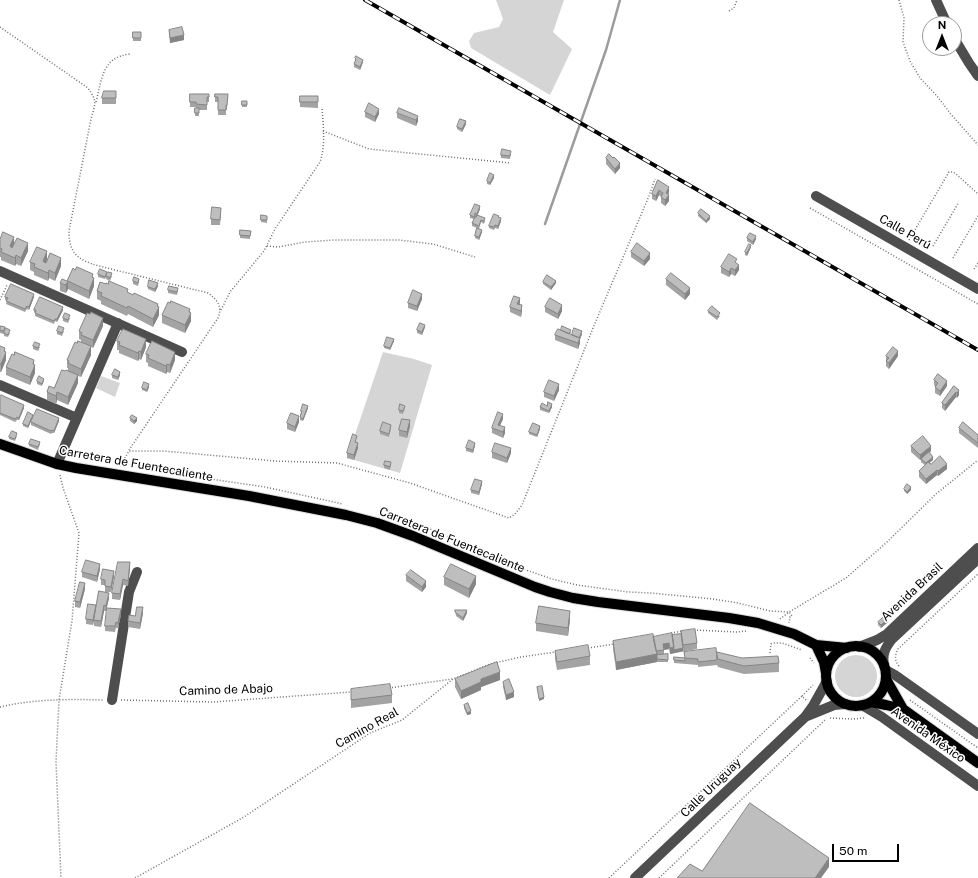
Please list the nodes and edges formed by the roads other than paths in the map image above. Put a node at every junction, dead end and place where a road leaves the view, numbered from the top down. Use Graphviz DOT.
graph roads {
  1 [pos="936,0"];
  2 [pos="943,16"];
  3 [pos="962,51"];
  4 [pos="978,76"];
  5 [pos="818,197"];
  6 [pos="0,271"];
  7 [pos="978,289"];
  8 [pos="118,323"];
  9 [pos="182,352"];
  10 [pos="0,385"];
  11 [pos="77,418"];
  12 [pos="0,444"];
  13 [pos="57,464"];
  14 [pos="978,548"];
  15 [pos="978,559"];
  16 [pos="136,572"];
  17 [pos="816,645"];
  18 [pos="859,647"];
  19 [pos="847,648"];
  20 [pos="885,671"];
  21 [pos="827,678"];
  22 [pos="112,700"];
  23 [pos="845,704"];
  24 [pos="867,704"];
  25 [pos="903,709"];
  26 [pos="805,717"];
  27 [pos="978,734"];
  28 [pos="978,763"];
  29 [pos="978,786"];
  30 [pos="635,878"];
  1 -- 2 [label="street"];
  3 -- 4 [label="street"];
  5 -- 7 [label="street, Calle Perú"];
  6 -- 8 [label="street"];
  8 -- 9 [label="street"];
  8 -- 11 [label="street"];
  10 -- 11 [label="street"];
  11 -- 13 [label="street"];
  12 -- 13 [label="main road, Carretera de Fuentecaliente"];
  13 -- 17 [label="main road, Carretera de Fuentecaliente"];
  14 -- 18 [label="street, Avenida Brasil"];
  15 -- 20 [label="street, Avenida Brasil"];
  16 -- 22 [label="street"];
  17 -- 19 [label="main road, Carretera de Fuentecaliente"];
  17 -- 21 [label="main road"];
  18 -- 19 [label="main road"];
  18 -- 20 [label="main road"];
  19 -- 21 [label="main road"];
  20 -- 24 [label="main road"];
  20 -- 25 [label="main road, Avenida México"];
  20 -- 27 [label="street"];
  21 -- 23 [label="main road"];
  21 -- 26 [label="street, Calle Uruguay"];
  23 -- 24 [label="main road"];
  23 -- 26 [label="street, Calle Uruguay"];
  24 -- 25 [label="main road, Avenida México"];
  24 -- 29 [label="street, Avenida México"];
  25 -- 28 [label="main road, Avenida México"];
  26 -- 30 [label="street, Calle Uruguay"];
}
